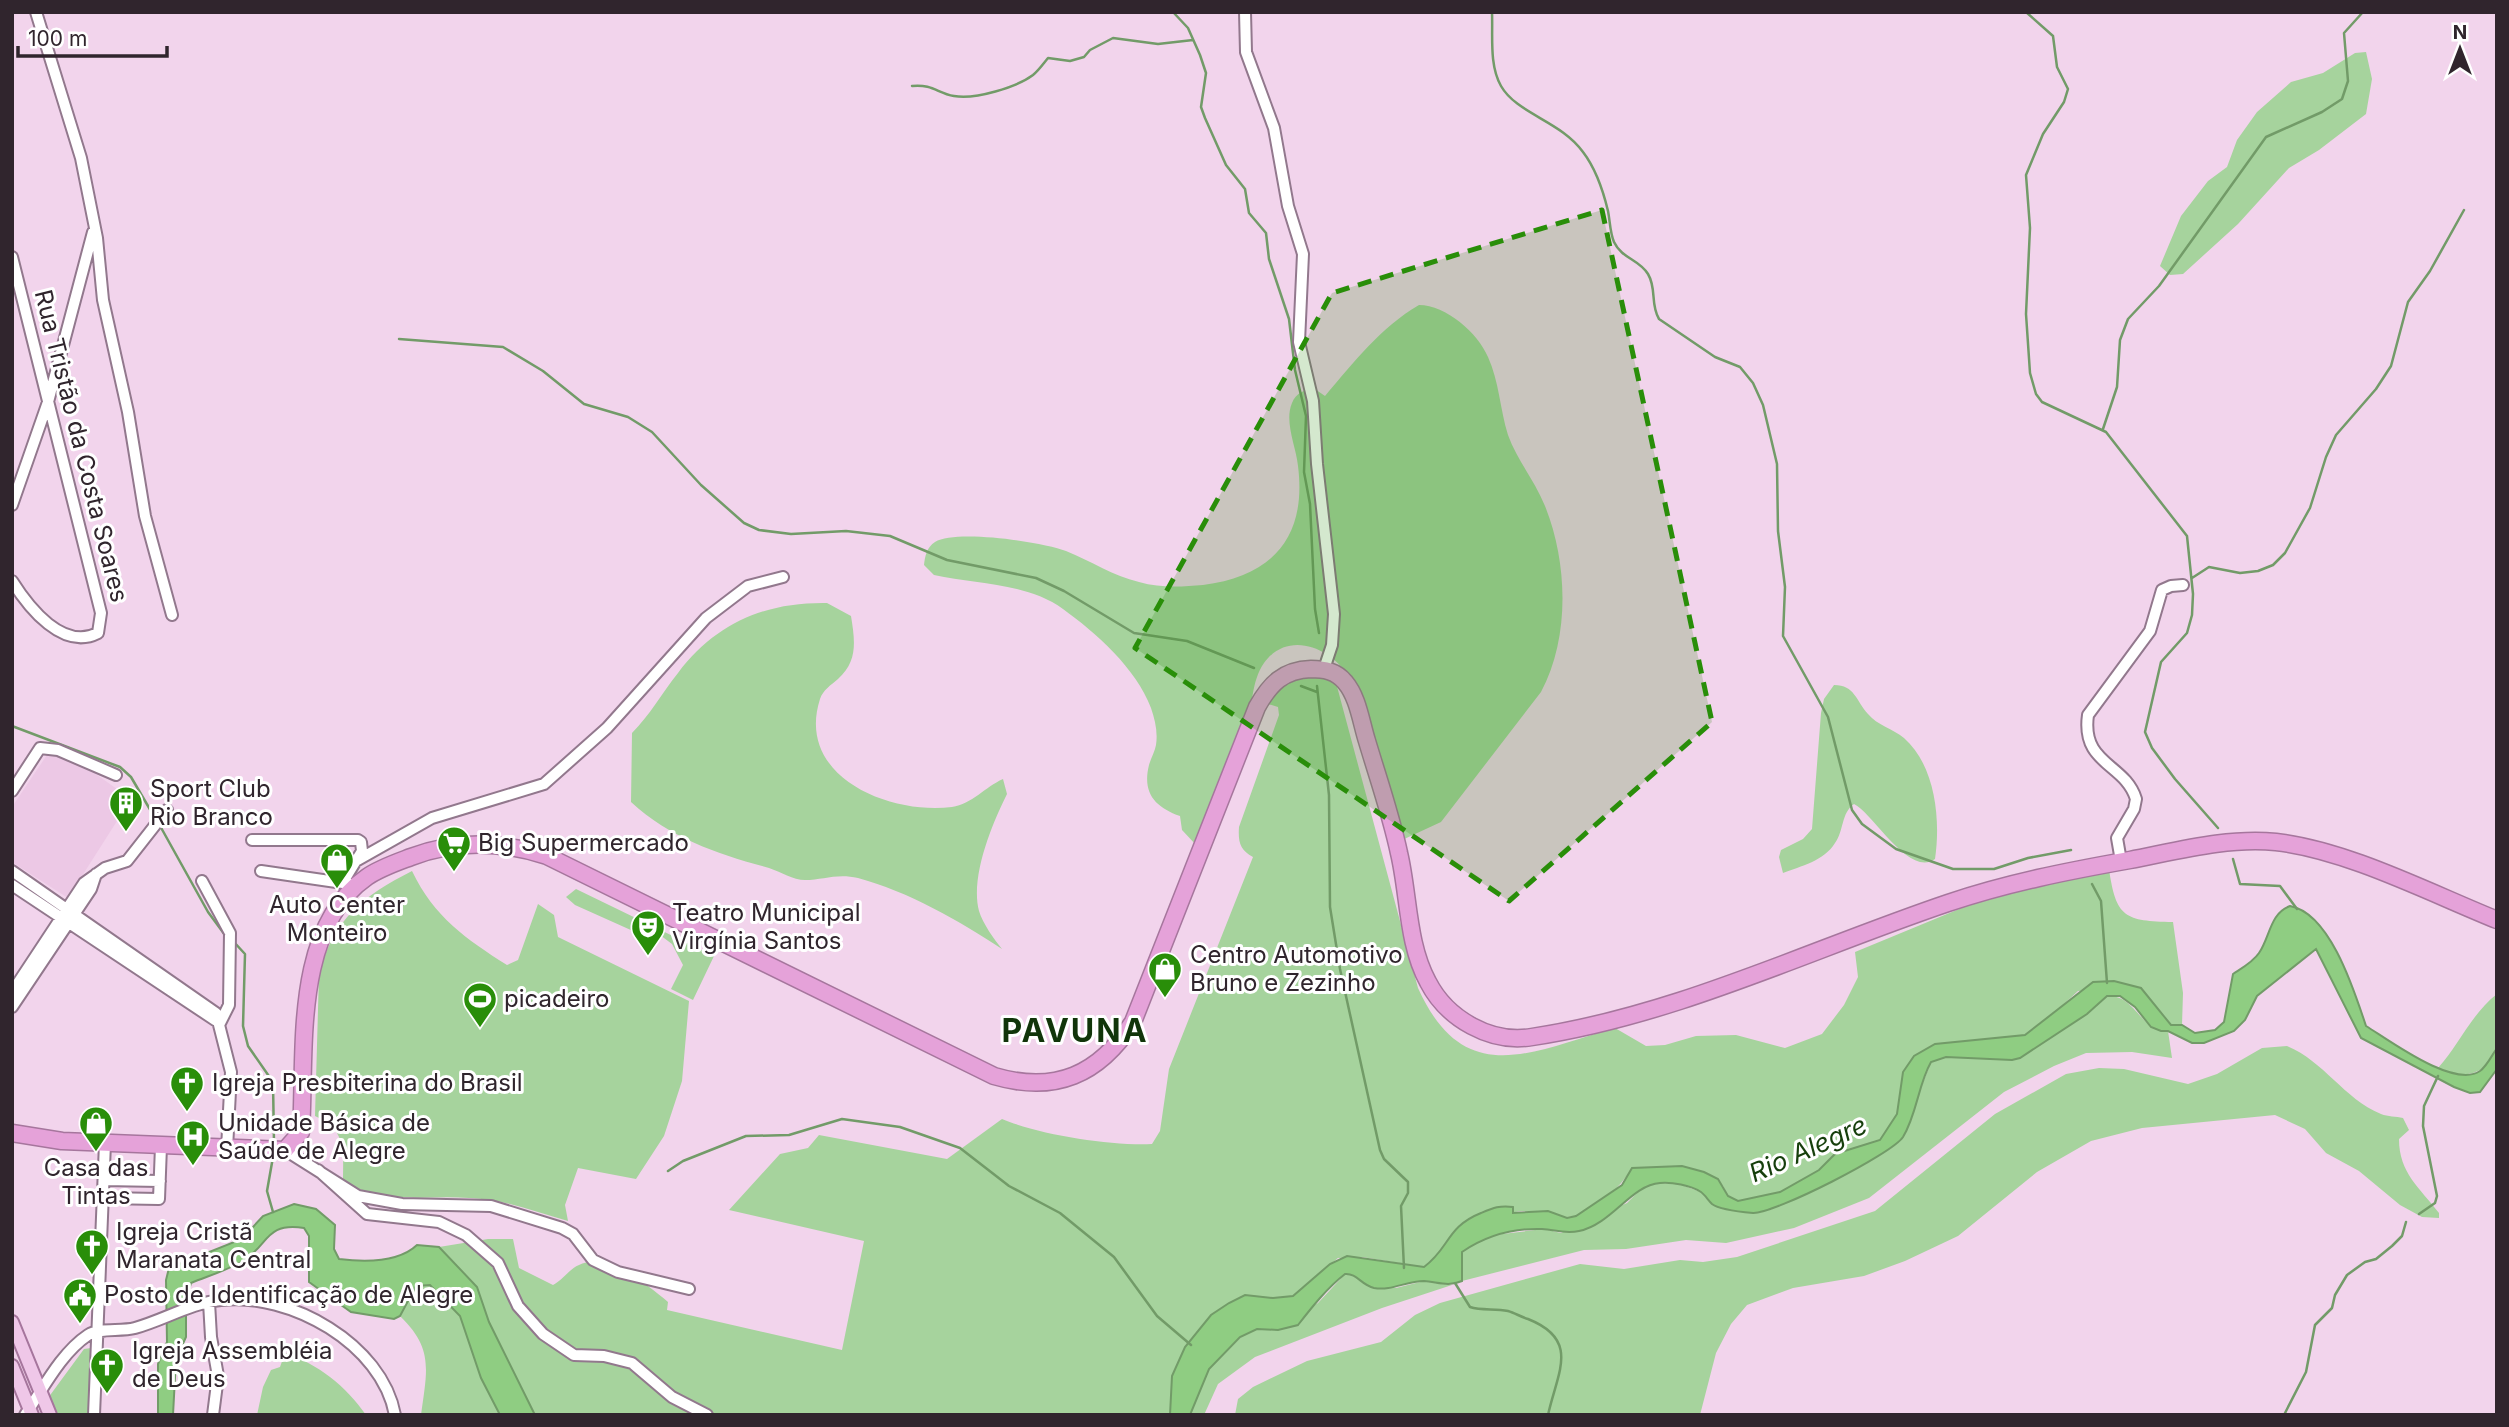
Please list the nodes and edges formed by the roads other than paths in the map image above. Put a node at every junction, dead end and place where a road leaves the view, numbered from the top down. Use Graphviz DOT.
graph roads {
  1 [pos="36,12"];
  2 [pos="1245,12"];
  3 [pos="94,229"];
  4 [pos="12,257"];
  5 [pos="48,402"];
  6 [pos="12,505"];
  7 [pos="783,577"];
  8 [pos="12,581"];
  9 [pos="2183,585"];
  10 [pos="172,615"];
  11 [pos="1324,669"];
  12 [pos="116,775"];
  13 [pos="12,791"];
  14 [pos="161,818"];
  15 [pos="252,840"];
  16 [pos="356,861"];
  17 [pos="2121,862"];
  18 [pos="12,871"];
  19 [pos="261,872"];
  20 [pos="202,881"];
  21 [pos="349,884"];
  22 [pos="12,886"];
  23 [pos="68,916"];
  24 [pos="2497,920"];
  25 [pos="12,992"];
  26 [pos="12,1007"];
  27 [pos="220,1023"];
  28 [pos="12,1133"];
  29 [pos="105,1143"];
  30 [pos="161,1146"];
  31 [pos="227,1149"];
  32 [pos="276,1151"];
  33 [pos="318,1170"];
  34 [pos="104,1180"];
  35 [pos="160,1181"];
  36 [pos="103,1198"];
  37 [pos="689,1289"];
  38 [pos="209,1302"];
  39 [pos="12,1322"];
  40 [pos="97,1331"];
  41 [pos="30,1363"];
  42 [pos="13,1369"];
  43 [pos="41,1390"];
  44 [pos="29,1412"];
  45 [pos="50,1415"];
  46 [pos="94,1415"];
  47 [pos="213,1415"];
  48 [pos="395,1415"];
  49 [pos="707,1415"];
  1 -- 3 [label="street"];
  2 -- 11 [label="street"];
  3 -- 5 [label="street"];
  3 -- 10 [label="street"];
  4 -- 5 [label="street, Rua Tristão da Costa Soares"];
  5 -- 6 [label="street"];
  5 -- 8 [label="street, Rua Tristão da Costa Soares"];
  7 -- 16 [label="street"];
  9 -- 17 [label="street"];
  11 -- 17 [label="highway"];
  11 -- 21 [label="highway"];
  12 -- 13 [label="street"];
  14 -- 23 [label="street"];
  15 -- 16 [label="street"];
  16 -- 21 [label="street"];
  17 -- 24 [label="highway"];
  18 -- 23 [label="street"];
  19 -- 21 [label="street"];
  20 -- 27 [label="street"];
  21 -- 32 [label="highway"];
  22 -- 23 [label="street"];
  23 -- 25 [label="street"];
  23 -- 26 [label="street"];
  23 -- 27 [label="street"];
  27 -- 31 [label="street"];
  28 -- 29 [label="highway"];
  29 -- 30 [label="highway"];
  29 -- 34 [label="street"];
  30 -- 31 [label="highway"];
  30 -- 35 [label="street"];
  31 -- 32 [label="highway"];
  32 -- 33 [label="street"];
  33 -- 37 [label="street"];
  33 -- 49 [label="street"];
  34 -- 35 [label="street"];
  34 -- 36 [label="street"];
  35 -- 36 [label="street"];
  36 -- 40 [label="street"];
  38 -- 40 [label="street"];
  38 -- 47 [label="street"];
  38 -- 48 [label="street"];
  39 -- 41 [label="main road"];
  40 -- 43 [label="street"];
  40 -- 46 [label="street"];
  41 -- 42 [label="street"];
  41 -- 43 [label="main road"];
  42 -- 44 [label="main road"];
  43 -- 44 [label="street"];
  43 -- 45 [label="main road"];
}
